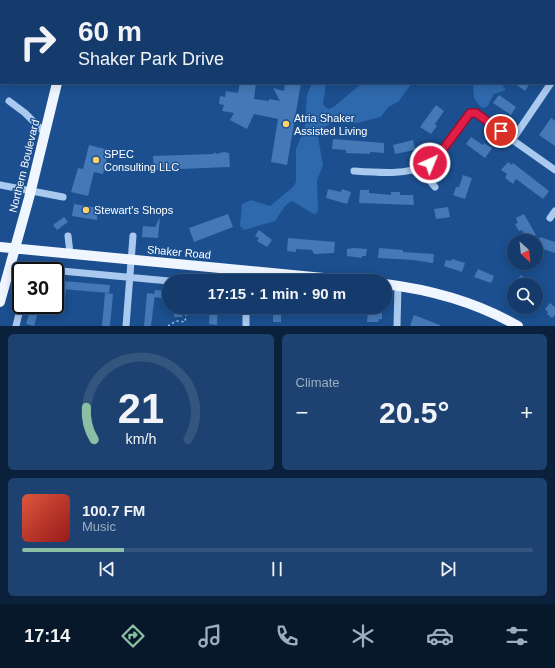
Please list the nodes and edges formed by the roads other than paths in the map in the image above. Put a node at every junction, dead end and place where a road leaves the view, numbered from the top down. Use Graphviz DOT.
graph roads {
  1 [pos="57,84"];
  2 [pos="550,84"];
  3 [pos="9,101"];
  4 [pos="45,133"];
  5 [pos="513,139"];
  6 [pos="420,169"];
  7 [pos="555,170"];
  8 [pos="354,171"];
  9 [pos="0,184"];
  10 [pos="435,187"];
  11 [pos="31,190"];
  12 [pos="63,197"];
  13 [pos="555,211"];
  14 [pos="550,218"];
  15 [pos="68,236"];
  16 [pos="133,236"];
  17 [pos="0,247"];
  18 [pos="15,249"];
  19 [pos="70,253"];
  20 [pos="132,260"];
  21 [pos="223,269"];
  22 [pos="64,271"];
  23 [pos="222,274"];
  24 [pos="239,274"];
  25 [pos="131,278"];
  26 [pos="162,281"];
  27 [pos="392,285"];
  28 [pos="398,286"];
  29 [pos="0,302"];
  30 [pos="19,314"];
  31 [pos="246,314"];
  32 [pos="16,326"];
  33 [pos="126,326"];
  34 [pos="246,326"];
  35 [pos="397,326"];
  36 [pos="518,326"];
  1 -- 4 [label="main road, Northern Boulevard"];
  2 -- 5 [label="street"];
  3 -- 4 [label="street"];
  4 -- 11 [label="main road, Northern Boulevard"];
  5 -- 6 [label="street"];
  5 -- 7 [label="street"];
  6 -- 8 [label="street"];
  6 -- 10 [label="street"];
  9 -- 11 [label="street"];
  11 -- 12 [label="street"];
  11 -- 18 [label="main road, Northern Boulevard"];
  13 -- 14 [label="street"];
  15 -- 19 [label="street"];
  16 -- 20 [label="street"];
  17 -- 18 [label="main road, Shaker Road"];
  18 -- 19 [label="main road, Shaker Road"];
  18 -- 29 [label="main road, Northern Boulevard"];
  19 -- 20 [label="main road, Shaker Road"];
  20 -- 21 [label="main road, Shaker Road"];
  20 -- 25 [label="street"];
  21 -- 23 [label="street"];
  21 -- 24 [label="main road, Shaker Road"];
  22 -- 25 [label="street"];
  25 -- 26 [label="street"];
  25 -- 33 [label="street"];
  27 -- 28 [label="main road"];
  28 -- 35 [label="street"];
  28 -- 36 [label="main road"];
  30 -- 32 [label="street"];
  31 -- 34 [label="street"];
}
